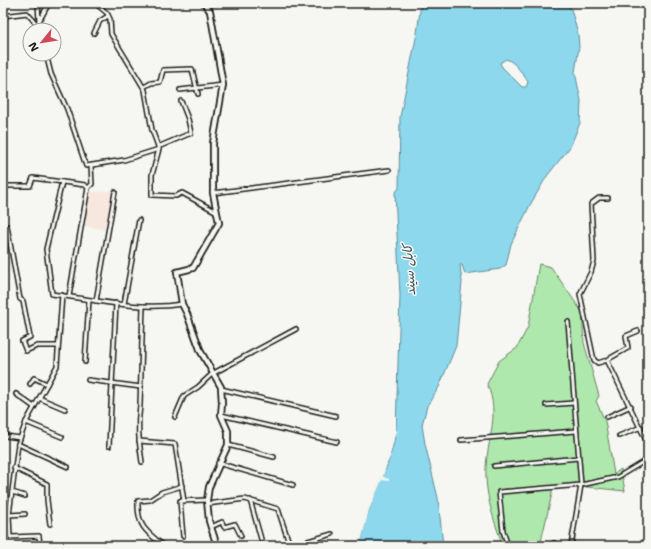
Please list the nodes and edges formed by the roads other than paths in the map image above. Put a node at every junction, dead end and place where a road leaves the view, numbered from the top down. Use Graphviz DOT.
graph roads {
  1 [pos="38,3"];
  2 [pos="49,3"];
  3 [pos="96,3"];
  4 [pos="204,3"];
  5 [pos="3,16"];
  6 [pos="108,16"];
  7 [pos="37,22"];
  8 [pos="38,22"];
  9 [pos="39,22"];
  10 [pos="94,33"];
  11 [pos="48,62"];
  12 [pos="223,85"];
  13 [pos="144,87"];
  14 [pos="196,88"];
  15 [pos="180,90"];
  16 [pos="198,94"];
  17 [pos="181,102"];
  18 [pos="159,148"];
  19 [pos="91,166"];
  20 [pos="389,170"];
  21 [pos="62,182"];
  22 [pos="3,186"];
  23 [pos="88,188"];
  24 [pos="115,192"];
  25 [pos="213,192"];
  26 [pos="608,198"];
  27 [pos="217,212"];
  28 [pos="139,220"];
  29 [pos="3,226"];
  30 [pos="62,295"];
  31 [pos="69,296"];
  32 [pos="89,300"];
  33 [pos="96,301"];
  34 [pos="116,303"];
  35 [pos="124,304"];
  36 [pos="182,304"];
  37 [pos="143,306"];
  38 [pos="568,322"];
  39 [pos="296,329"];
  40 [pos="638,331"];
  41 [pos="58,346"];
  42 [pos="607,360"];
  43 [pos="84,362"];
  44 [pos="212,374"];
  45 [pos="88,380"];
  46 [pos="112,383"];
  47 [pos="30,384"];
  48 [pos="47,384"];
  49 [pos="141,387"];
  50 [pos="221,389"];
  51 [pos="16,394"];
  52 [pos="39,398"];
  53 [pos="574,402"];
  54 [pos="546,405"];
  55 [pos="631,406"];
  56 [pos="34,407"];
  57 [pos="65,409"];
  58 [pos="221,415"];
  59 [pos="336,416"];
  60 [pos="175,417"];
  61 [pos="607,417"];
  62 [pos="26,422"];
  63 [pos="640,427"];
  64 [pos="576,431"];
  65 [pos="6,436"];
  66 [pos="619,436"];
  67 [pos="62,437"];
  68 [pos="20,438"];
  69 [pos="461,440"];
  70 [pos="139,441"];
  71 [pos="337,442"];
  72 [pos="18,444"];
  73 [pos="648,444"];
  74 [pos="228,445"];
  75 [pos="109,446"];
  76 [pos="274,457"];
  77 [pos="578,458"];
  78 [pos="648,459"];
  79 [pos="142,462"];
  80 [pos="218,463"];
  81 [pos="494,466"];
  82 [pos="68,467"];
  83 [pos="14,468"];
  84 [pos="580,484"];
  85 [pos="293,485"];
  86 [pos="182,486"];
  87 [pos="12,492"];
  88 [pos="25,496"];
  89 [pos="250,500"];
  90 [pos="184,501"];
  91 [pos="207,502"];
  92 [pos="25,514"];
  93 [pos="9,515"];
  94 [pos="50,524"];
  95 [pos="211,527"];
  96 [pos="332,534"];
  97 [pos="183,536"];
  98 [pos="241,536"];
  99 [pos="261,540"];
  100 [pos="40,546"];
  101 [pos="164,546"];
  102 [pos="217,546"];
  103 [pos="290,546"];
  104 [pos="508,546"];
  105 [pos="571,546"];
  1 -- 8 [label="street"];
  2 -- 9 [label="street"];
  3 -- 6 [label="street"];
  4 -- 12 [label="street"];
  5 -- 7 [label="street"];
  6 -- 10 [label="street"];
  6 -- 13 [label="street"];
  11 -- 19 [label="street"];
  12 -- 14 [label="street"];
  12 -- 25 [label="street"];
  13 -- 14 [label="street"];
  13 -- 18 [label="street"];
  14 -- 15 [label="street"];
  14 -- 16 [label="street"];
  17 -- 18 [label="street"];
  18 -- 19 [label="street"];
  18 -- 27 [label="street"];
  19 -- 23 [label="street"];
  20 -- 25 [label="street"];
  21 -- 22 [label="street"];
  21 -- 23 [label="street"];
  21 -- 30 [label="street"];
  23 -- 31 [label="street"];
  24 -- 33 [label="street"];
  25 -- 27 [label="street"];
  26 -- 42 [label="street"];
  27 -- 36 [label="street"];
  28 -- 35 [label="street"];
  29 -- 41 [label="street"];
  30 -- 31 [label="street"];
  30 -- 41 [label="street"];
  31 -- 32 [label="street"];
  32 -- 33 [label="street"];
  32 -- 43 [label="street"];
  33 -- 34 [label="street"];
  34 -- 35 [label="street"];
  34 -- 46 [label="street"];
  35 -- 37 [label="street"];
  36 -- 37 [label="street"];
  36 -- 44 [label="street"];
  37 -- 49 [label="street"];
  38 -- 53 [label="street"];
  39 -- 44 [label="street"];
  40 -- 42 [label="street"];
  41 -- 48 [label="street"];
  42 -- 55 [label="street"];
  44 -- 50 [label="street"];
  44 -- 60 [label="street"];
  45 -- 46 [label="street"];
  46 -- 49 [label="street"];
  46 -- 75 [label="street"];
  47 -- 48 [label="street"];
  48 -- 52 [label="street"];
  49 -- 70 [label="street"];
  50 -- 58 [label="street"];
  50 -- 59 [label="street"];
  51 -- 56 [label="street"];
  52 -- 56 [label="street"];
  52 -- 57 [label="street"];
  53 -- 54 [label="street"];
  53 -- 64 [label="street"];
  55 -- 61 [label="street"];
  55 -- 63 [label="street"];
  56 -- 62 [label="street"];
  58 -- 71 [label="street"];
  58 -- 74 [label="street"];
  62 -- 67 [label="street"];
  62 -- 68 [label="street"];
  63 -- 66 [label="street"];
  63 -- 73 [label="street"];
  64 -- 69 [label="street"];
  64 -- 77 [label="street"];
  65 -- 68 [label="street"];
  68 -- 72 [label="street"];
  70 -- 79 [label="street"];
  70 -- 86 [label="street"];
  72 -- 82 [label="street"];
  72 -- 83 [label="street"];
  74 -- 76 [label="street"];
  74 -- 80 [label="street"];
  77 -- 81 [label="street"];
  77 -- 84 [label="street"];
  78 -- 84 [label="street"];
  80 -- 85 [label="street"];
  80 -- 91 [label="street"];
  83 -- 87 [label="street"];
  83 -- 94 [label="street"];
  84 -- 104 [label="street"];
  84 -- 105 [label="street"];
  86 -- 90 [label="street"];
  86 -- 101 [label="street"];
  87 -- 88 [label="street"];
  87 -- 93 [label="street"];
  89 -- 91 [label="street"];
  89 -- 99 [label="street"];
  89 -- 103 [label="street"];
  90 -- 91 [label="street"];
  90 -- 97 [label="street"];
  91 -- 95 [label="street"];
  92 -- 93 [label="street"];
  93 -- 100 [label="street"];
  95 -- 98 [label="street"];
  95 -- 102 [label="street"];
  96 -- 103 [label="street"];
}
